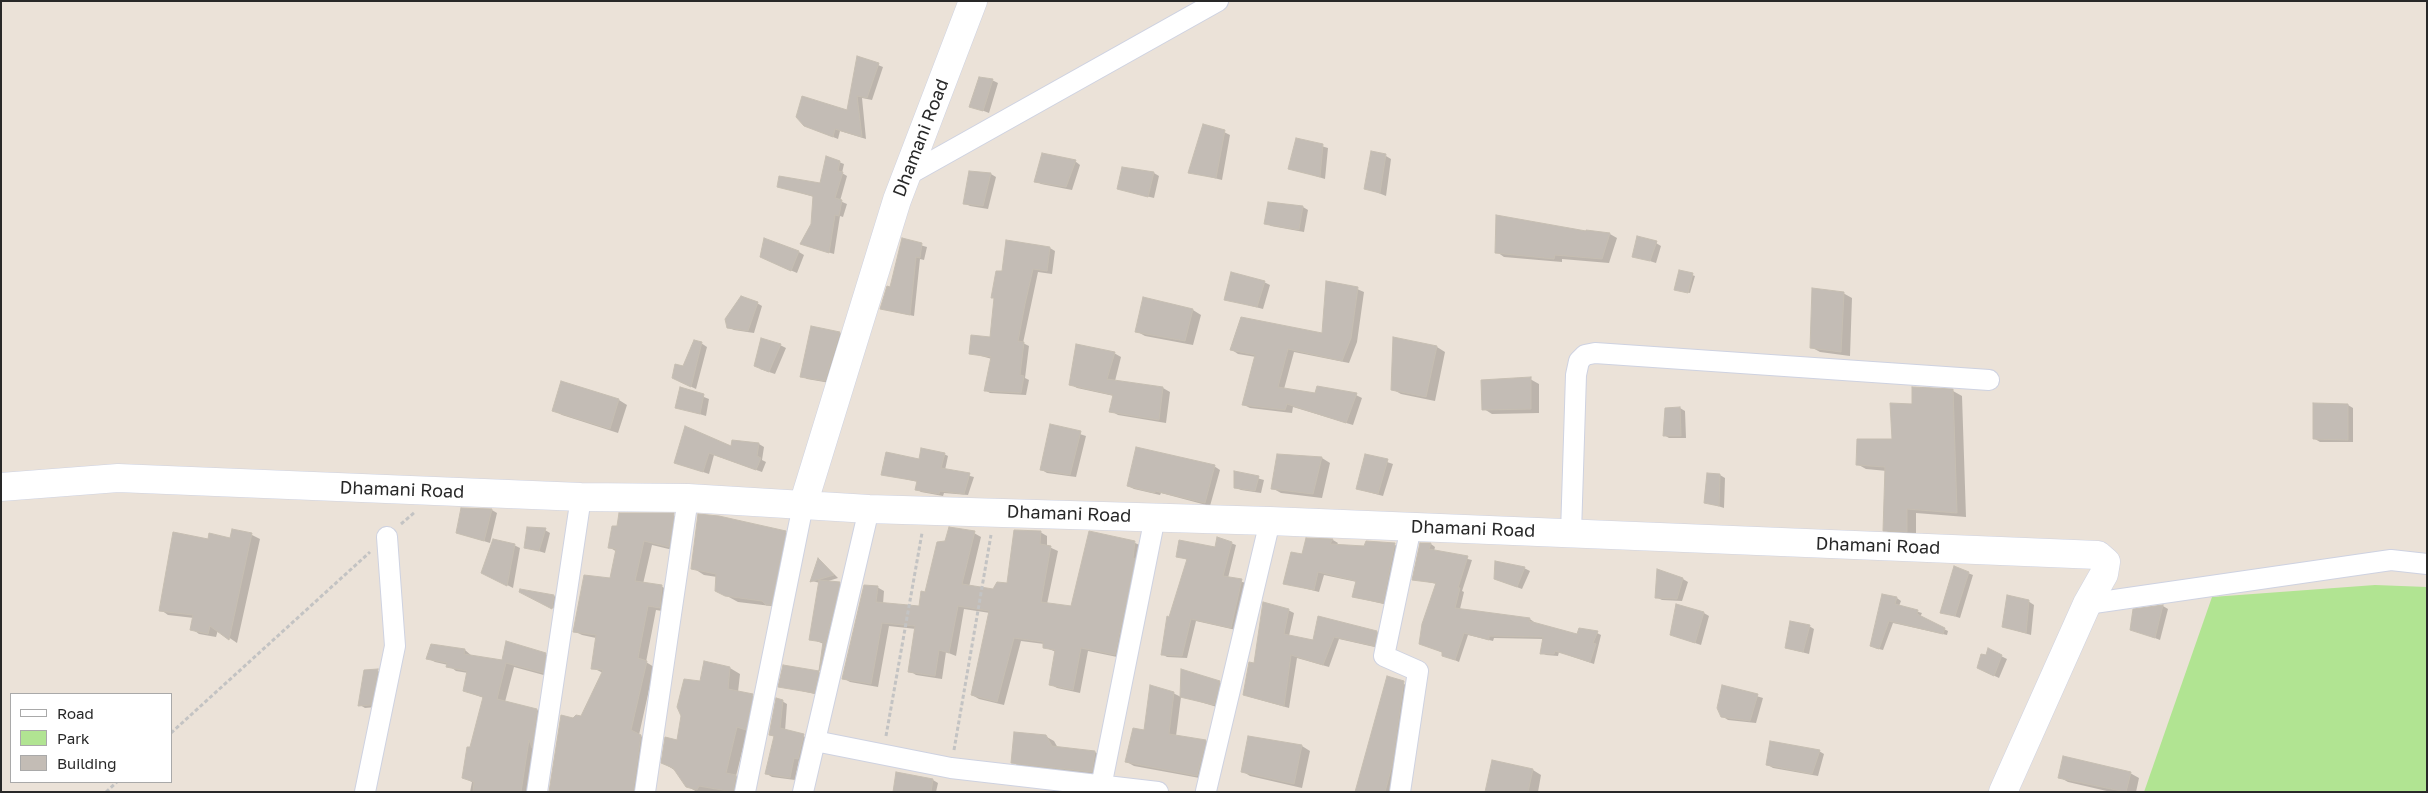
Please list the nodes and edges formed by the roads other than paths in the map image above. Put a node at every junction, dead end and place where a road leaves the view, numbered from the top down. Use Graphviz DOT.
graph roads {
  1 [pos="973,1"];
  2 [pos="1218,1"];
  3 [pos="906,176"];
  4 [pos="1989,380"];
  5 [pos="1,487"];
  6 [pos="581,497"];
  7 [pos="688,498"];
  8 [pos="803,505"];
  9 [pos="869,509"];
  10 [pos="1155,517"];
  11 [pos="1270,521"];
  12 [pos="1411,527"];
  13 [pos="1571,533"];
  14 [pos="387,537"];
  15 [pos="2427,564"];
  16 [pos="2090,599"];
  17 [pos="815,741"];
  18 [pos="1100,788"];
  19 [pos="1206,791"];
  20 [pos="365,792"];
  21 [pos="537,792"];
  22 [pos="645,792"];
  23 [pos="745,792"];
  24 [pos="803,792"];
  25 [pos="1158,792"];
  26 [pos="1400,792"];
  27 [pos="2003,792"];
  1 -- 3 [label="main road, Dhamani Road"];
  2 -- 3 [label="street"];
  3 -- 8 [label="main road, Dhamani Road"];
  4 -- 13 [label="street"];
  5 -- 6 [label="main road, Dhamani Road"];
  6 -- 7 [label="main road, Dhamani Road"];
  6 -- 21 [label="street"];
  7 -- 8 [label="main road, Dhamani Road"];
  7 -- 22 [label="street"];
  8 -- 9 [label="main road, Dhamani Road"];
  8 -- 23 [label="street"];
  9 -- 10 [label="main road, Dhamani Road"];
  9 -- 17 [label="street"];
  10 -- 11 [label="main road, Dhamani Road"];
  10 -- 18 [label="street"];
  11 -- 12 [label="main road, Dhamani Road"];
  11 -- 19 [label="street"];
  12 -- 13 [label="main road, Dhamani Road"];
  12 -- 26 [label="street"];
  13 -- 16 [label="main road, Dhamani Road"];
  14 -- 20 [label="street"];
  15 -- 16 [label="street"];
  16 -- 27 [label="main road"];
  17 -- 18 [label="street"];
  17 -- 24 [label="street"];
  18 -- 25 [label="street"];
}
